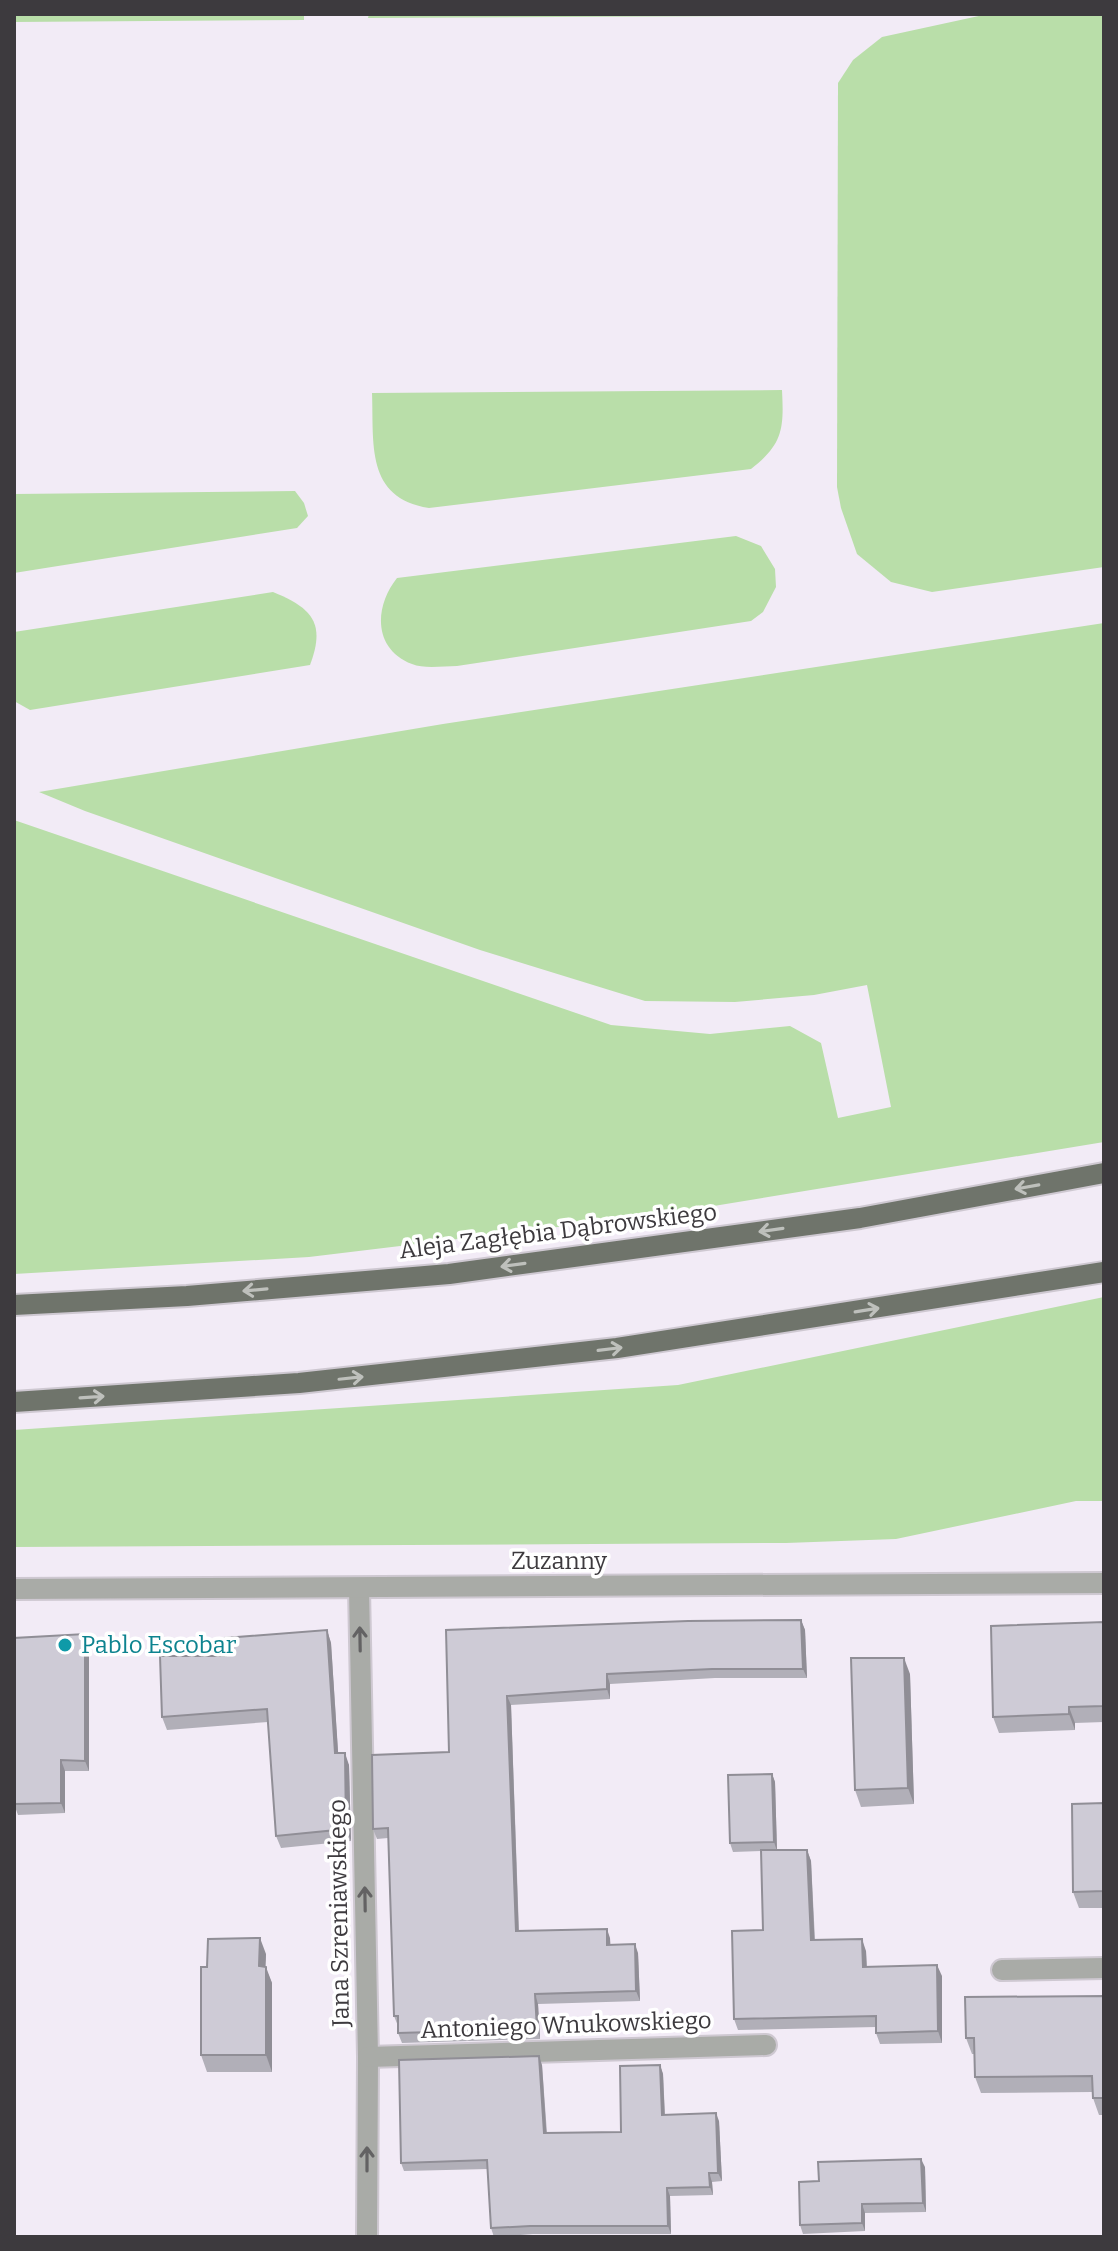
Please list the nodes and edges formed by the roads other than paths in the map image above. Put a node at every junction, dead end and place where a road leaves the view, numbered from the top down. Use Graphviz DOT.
graph roads {
  1 [pos="1104,1173"];
  2 [pos="1104,1272"];
  3 [pos="14,1305"];
  4 [pos="14,1402"];
  5 [pos="1104,1583"];
  6 [pos="359,1588"];
  7 [pos="14,1589"];
  8 [pos="1104,1968"];
  9 [pos="1002,1970"];
  10 [pos="766,2045"];
  11 [pos="368,2057"];
  12 [pos="367,2237"];
  1 -- 3 [label="main road, Aleja Zagłębia Dąbrowskiego, one-way"];
  4 -- 2 [label="main road, one-way"];
  5 -- 6 [label="street, Zuzanny"];
  6 -- 7 [label="street, Zuzanny"];
  11 -- 6 [label="street, Jana Szreniawskiego, one-way"];
  8 -- 9 [label="street"];
  10 -- 11 [label="street, Antoniego Wnukowskiego"];
  12 -- 11 [label="street, Jana Szreniawskiego, one-way"];
}
